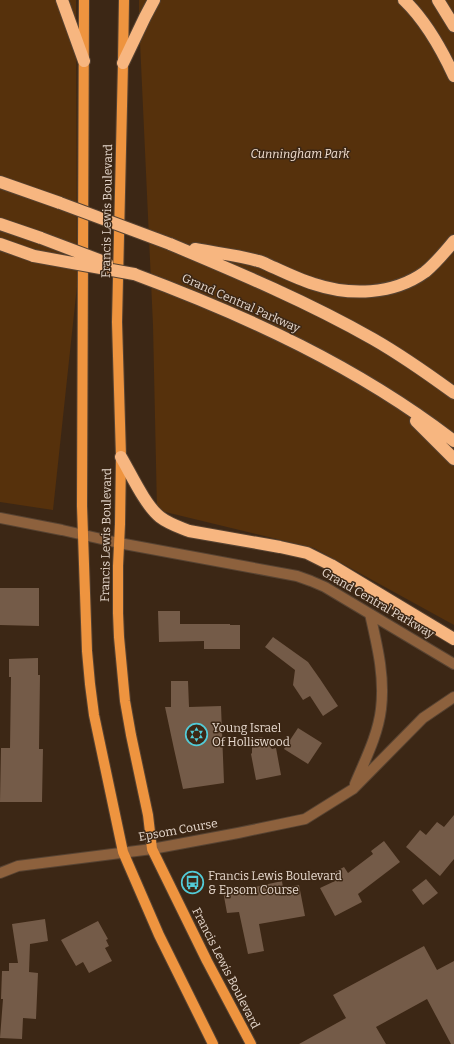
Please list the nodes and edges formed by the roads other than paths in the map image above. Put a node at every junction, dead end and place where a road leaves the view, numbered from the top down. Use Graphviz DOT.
graph roads {
  1 [pos="62,0"];
  2 [pos="84,0"];
  3 [pos="124,0"];
  4 [pos="154,0"];
  5 [pos="404,0"];
  6 [pos="438,0"];
  7 [pos="454,26"];
  8 [pos="84,61"];
  9 [pos="123,63"];
  10 [pos="454,76"];
  11 [pos="0,176"];
  12 [pos="0,182"];
  13 [pos="28,192"];
  14 [pos="0,224"];
  15 [pos="454,241"];
  16 [pos="0,244"];
  17 [pos="170,244"];
  18 [pos="134,274"];
  19 [pos="454,393"];
  20 [pos="394,398"];
  21 [pos="454,441"];
  22 [pos="121,457"];
  23 [pos="454,459"];
  24 [pos="0,518"];
  25 [pos="83,535"];
  26 [pos="119,543"];
  27 [pos="370,614"];
  28 [pos="454,639"];
  29 [pos="454,664"];
  30 [pos="454,698"];
  31 [pos="353,789"];
  32 [pos="152,849"];
  33 [pos="123,852"];
  34 [pos="0,873"];
  35 [pos="213,1044"];
  36 [pos="250,1044"];
  1 -- 8 [label="highway"];
  2 -- 8 [label="main road, Francis Lewis Boulevard"];
  3 -- 9 [label="main road, Francis Lewis Boulevard"];
  4 -- 9 [label="highway"];
  5 -- 10 [label="highway"];
  6 -- 7 [label="highway"];
  8 -- 25 [label="main road, Francis Lewis Boulevard"];
  9 -- 22 [label="main road, Francis Lewis Boulevard"];
  11 -- 13 [label="highway"];
  12 -- 13 [label="highway, Grand Central Parkway"];
  13 -- 17 [label="highway, Grand Central Parkway, bridge"];
  14 -- 18 [label="highway, Grand Central Parkway, bridge"];
  15 -- 17 [label="highway"];
  16 -- 18 [label="highway, bridge"];
  17 -- 19 [label="highway, Grand Central Parkway"];
  18 -- 20 [label="highway, Grand Central Parkway"];
  20 -- 21 [label="highway, Grand Central Parkway"];
  20 -- 23 [label="highway"];
  22 -- 26 [label="main road, Francis Lewis Boulevard"];
  22 -- 28 [label="highway"];
  24 -- 25 [label="street, Grand Central Parkway"];
  25 -- 26 [label="street, Grand Central Parkway"];
  25 -- 33 [label="main road, Francis Lewis Boulevard"];
  26 -- 27 [label="street, Grand Central Parkway"];
  26 -- 32 [label="main road, Francis Lewis Boulevard"];
  27 -- 29 [label="street, Grand Central Parkway"];
  27 -- 31 [label="street"];
  30 -- 31 [label="street, Epsom Course"];
  31 -- 32 [label="street, Epsom Course"];
  32 -- 33 [label="street, Epsom Course"];
  32 -- 36 [label="main road, Francis Lewis Boulevard"];
  33 -- 34 [label="street, Epsom Course"];
  33 -- 35 [label="main road, Francis Lewis Boulevard"];
}
